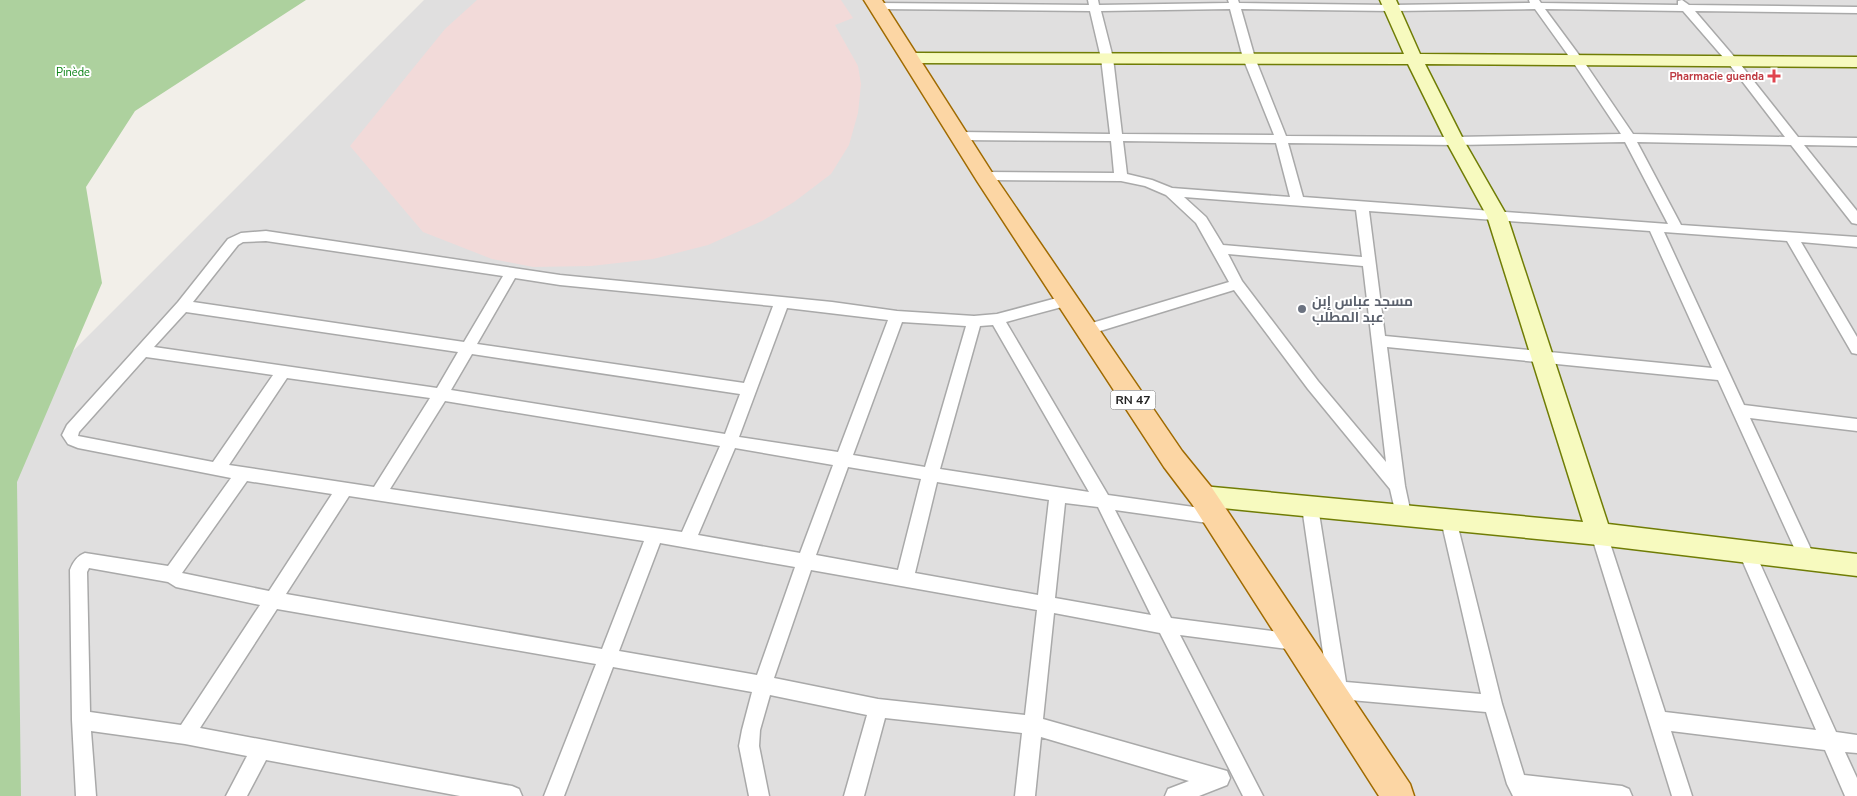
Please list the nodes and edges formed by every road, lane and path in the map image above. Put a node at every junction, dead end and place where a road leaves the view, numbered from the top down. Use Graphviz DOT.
graph roads {
  1 [pos="875,3"];
  2 [pos="1234,3"];
  3 [pos="1535,3"];
  4 [pos="914,4"];
  5 [pos="1094,4"];
  6 [pos="1390,4"];
  7 [pos="1683,4"];
  8 [pos="1857,10"];
  9 [pos="910,58"];
  10 [pos="1107,58"];
  11 [pos="1249,58"];
  12 [pos="1414,59"];
  13 [pos="1578,61"];
  14 [pos="1732,62"];
  15 [pos="1857,62"];
  16 [pos="959,136"];
  17 [pos="1115,137"];
  18 [pos="1281,138"];
  19 [pos="1629,138"];
  20 [pos="1455,141"];
  21 [pos="1793,141"];
  22 [pos="1857,142"];
  23 [pos="984,176"];
  24 [pos="1122,177"];
  25 [pos="1170,192"];
  26 [pos="1298,202"];
  27 [pos="1362,206"];
  28 [pos="1497,216"];
  29 [pos="1857,220"];
  30 [pos="1655,228"];
  31 [pos="1676,229"];
  32 [pos="1792,238"];
  33 [pos="1857,242"];
  34 [pos="1220,249"];
  35 [pos="1368,262"];
  36 [pos="511,274"];
  37 [pos="1237,284"];
  38 [pos="1068,300"];
  39 [pos="782,302"];
  40 [pos="183,306"];
  41 [pos="897,316"];
  42 [pos="997,319"];
  43 [pos="974,321"];
  44 [pos="1087,330"];
  45 [pos="1379,341"];
  46 [pos="466,348"];
  47 [pos="1857,348"];
  48 [pos="143,351"];
  49 [pos="1544,358"];
  50 [pos="284,371"];
  51 [pos="1722,376"];
  52 [pos="750,390"];
  53 [pos="440,394"];
  54 [pos="1740,411"];
  55 [pos="1857,425"];
  56 [pos="730,441"];
  57 [pos="842,459"];
  58 [pos="217,469"];
  59 [pos="243,474"];
  60 [pos="931,474"];
  61 [pos="1397,486"];
  62 [pos="344,490"];
  63 [pos="378,494"];
  64 [pos="1058,495"];
  65 [pos="1202,496"];
  66 [pos="1103,502"];
  67 [pos="1310,507"];
  68 [pos="1403,514"];
  69 [pos="1215,517"];
  70 [pos="1449,520"];
  71 [pos="1599,534"];
  72 [pos="654,537"];
  73 [pos="687,540"];
  74 [pos="1748,553"];
  75 [pos="1808,560"];
  76 [pos="805,561"];
  77 [pos="1857,565"];
  78 [pos="173,575"];
  79 [pos="905,578"];
  80 [pos="273,600"];
  81 [pos="1047,603"];
  82 [pos="1164,625"];
  83 [pos="1296,642"];
  84 [pos="608,659"];
  85 [pos="763,685"];
  86 [pos="1332,689"];
  87 [pos="1493,704"];
  88 [pos="878,708"];
  89 [pos="81,720"];
  90 [pos="1657,720"];
  91 [pos="1032,725"];
  92 [pos="186,734"];
  93 [pos="1830,741"];
  94 [pos="1857,744"];
  95 [pos="261,750"];
  96 [pos="1239,773"];
  97 [pos="1218,779"];
  98 [pos="1520,790"];
  99 [pos="86,796"];
  100 [pos="236,796"];
  101 [pos="512,796"];
  102 [pos="554,796"];
  103 [pos="759,796"];
  104 [pos="854,796"];
  105 [pos="1025,796"];
  106 [pos="1175,796"];
  107 [pos="1252,796"];
  108 [pos="1398,796"];
  109 [pos="1622,796"];
  110 [pos="1682,796"];
  111 [pos="1855,796"];
  1 -- 4 [label="street"];
  1 -- 9 [label="main road, RN 47"];
  2 -- 5 [label="street"];
  2 -- 6 [label="street"];
  2 -- 11 [label="street"];
  3 -- 6 [label="street"];
  3 -- 7 [label="street"];
  3 -- 13 [label="street"];
  4 -- 5 [label="street"];
  5 -- 10 [label="street"];
  6 -- 12 [label="street"];
  7 -- 8 [label="street"];
  7 -- 14 [label="street"];
  9 -- 10 [label="street"];
  9 -- 16 [label="main road, RN 47"];
  10 -- 11 [label="street"];
  10 -- 17 [label="street"];
  11 -- 12 [label="street"];
  11 -- 18 [label="street"];
  12 -- 13 [label="street"];
  12 -- 20 [label="street"];
  13 -- 14 [label="street"];
  13 -- 19 [label="street"];
  14 -- 15 [label="street"];
  14 -- 21 [label="street"];
  16 -- 17 [label="street"];
  16 -- 23 [label="main road, RN 47"];
  17 -- 18 [label="street"];
  17 -- 24 [label="street"];
  18 -- 20 [label="street"];
  18 -- 26 [label="street"];
  19 -- 20 [label="street"];
  19 -- 21 [label="street"];
  19 -- 31 [label="street"];
  20 -- 28 [label="street"];
  21 -- 22 [label="street"];
  21 -- 29 [label="street"];
  23 -- 24 [label="street"];
  23 -- 38 [label="main road, RN 47"];
  24 -- 25 [label="street"];
  25 -- 26 [label="street"];
  25 -- 34 [label="street"];
  26 -- 27 [label="street"];
  27 -- 28 [label="street"];
  27 -- 35 [label="street"];
  28 -- 30 [label="street"];
  28 -- 49 [label="street"];
  30 -- 31 [label="street"];
  30 -- 51 [label="street"];
  31 -- 32 [label="street"];
  32 -- 33 [label="street"];
  32 -- 47 [label="street"];
  34 -- 35 [label="street"];
  34 -- 37 [label="street"];
  35 -- 45 [label="street"];
  36 -- 39 [label="street"];
  36 -- 40 [label="street"];
  36 -- 46 [label="street"];
  37 -- 44 [label="street"];
  37 -- 61 [label="street"];
  38 -- 42 [label="street"];
  38 -- 44 [label="main road, RN 47"];
  39 -- 41 [label="street"];
  39 -- 52 [label="street"];
  40 -- 46 [label="street"];
  40 -- 48 [label="street"];
  41 -- 43 [label="street"];
  41 -- 57 [label="street"];
  42 -- 43 [label="street"];
  42 -- 66 [label="street"];
  43 -- 60 [label="street"];
  44 -- 65 [label="main road, RN 47"];
  45 -- 49 [label="street"];
  45 -- 61 [label="street"];
  46 -- 52 [label="street"];
  46 -- 53 [label="street"];
  48 -- 50 [label="street"];
  48 -- 58 [label="street"];
  49 -- 51 [label="street"];
  49 -- 71 [label="street"];
  50 -- 53 [label="street"];
  50 -- 58 [label="street"];
  51 -- 54 [label="street"];
  52 -- 56 [label="street"];
  53 -- 56 [label="street"];
  53 -- 63 [label="street"];
  54 -- 55 [label="street"];
  54 -- 75 [label="street"];
  56 -- 57 [label="street"];
  56 -- 73 [label="street"];
  57 -- 60 [label="street"];
  57 -- 76 [label="street"];
  58 -- 59 [label="street"];
  59 -- 62 [label="street"];
  59 -- 78 [label="street"];
  60 -- 64 [label="street"];
  60 -- 79 [label="street"];
  61 -- 68 [label="street"];
  62 -- 63 [label="street"];
  62 -- 80 [label="street"];
  63 -- 72 [label="street"];
  64 -- 66 [label="street"];
  64 -- 81 [label="street"];
  65 -- 67 [label="street"];
  65 -- 69 [label="main road, RN 47"];
  66 -- 69 [label="street"];
  66 -- 82 [label="street"];
  67 -- 68 [label="street"];
  67 -- 86 [label="street"];
  68 -- 70 [label="street"];
  69 -- 83 [label="main road, RN 47"];
  70 -- 71 [label="street"];
  70 -- 87 [label="street"];
  71 -- 74 [label="street"];
  71 -- 90 [label="street"];
  72 -- 73 [label="street"];
  72 -- 84 [label="street"];
  73 -- 76 [label="street"];
  74 -- 75 [label="street"];
  74 -- 93 [label="street"];
  75 -- 77 [label="street"];
  76 -- 79 [label="street"];
  76 -- 85 [label="street"];
  78 -- 80 [label="street"];
  78 -- 89 [label="street"];
  79 -- 81 [label="street"];
  80 -- 84 [label="street"];
  80 -- 92 [label="street"];
  81 -- 82 [label="street"];
  81 -- 91 [label="street"];
  82 -- 83 [label="street"];
  82 -- 96 [label="street"];
  83 -- 86 [label="main road, RN 47"];
  84 -- 85 [label="street"];
  84 -- 102 [label="street"];
  85 -- 88 [label="street"];
  85 -- 103 [label="street"];
  86 -- 87 [label="street"];
  86 -- 108 [label="main road, RN 47"];
  87 -- 98 [label="street"];
  88 -- 91 [label="street"];
  88 -- 104 [label="street"];
  89 -- 92 [label="street"];
  89 -- 99 [label="street"];
  90 -- 93 [label="street"];
  90 -- 110 [label="street"];
  91 -- 97 [label="street"];
  91 -- 105 [label="street"];
  92 -- 95 [label="street"];
  93 -- 94 [label="street"];
  93 -- 111 [label="street"];
  95 -- 100 [label="street"];
  95 -- 101 [label="street"];
  96 -- 97 [label="street"];
  96 -- 107 [label="street"];
  97 -- 106 [label="street"];
  98 -- 109 [label="street"];
}
